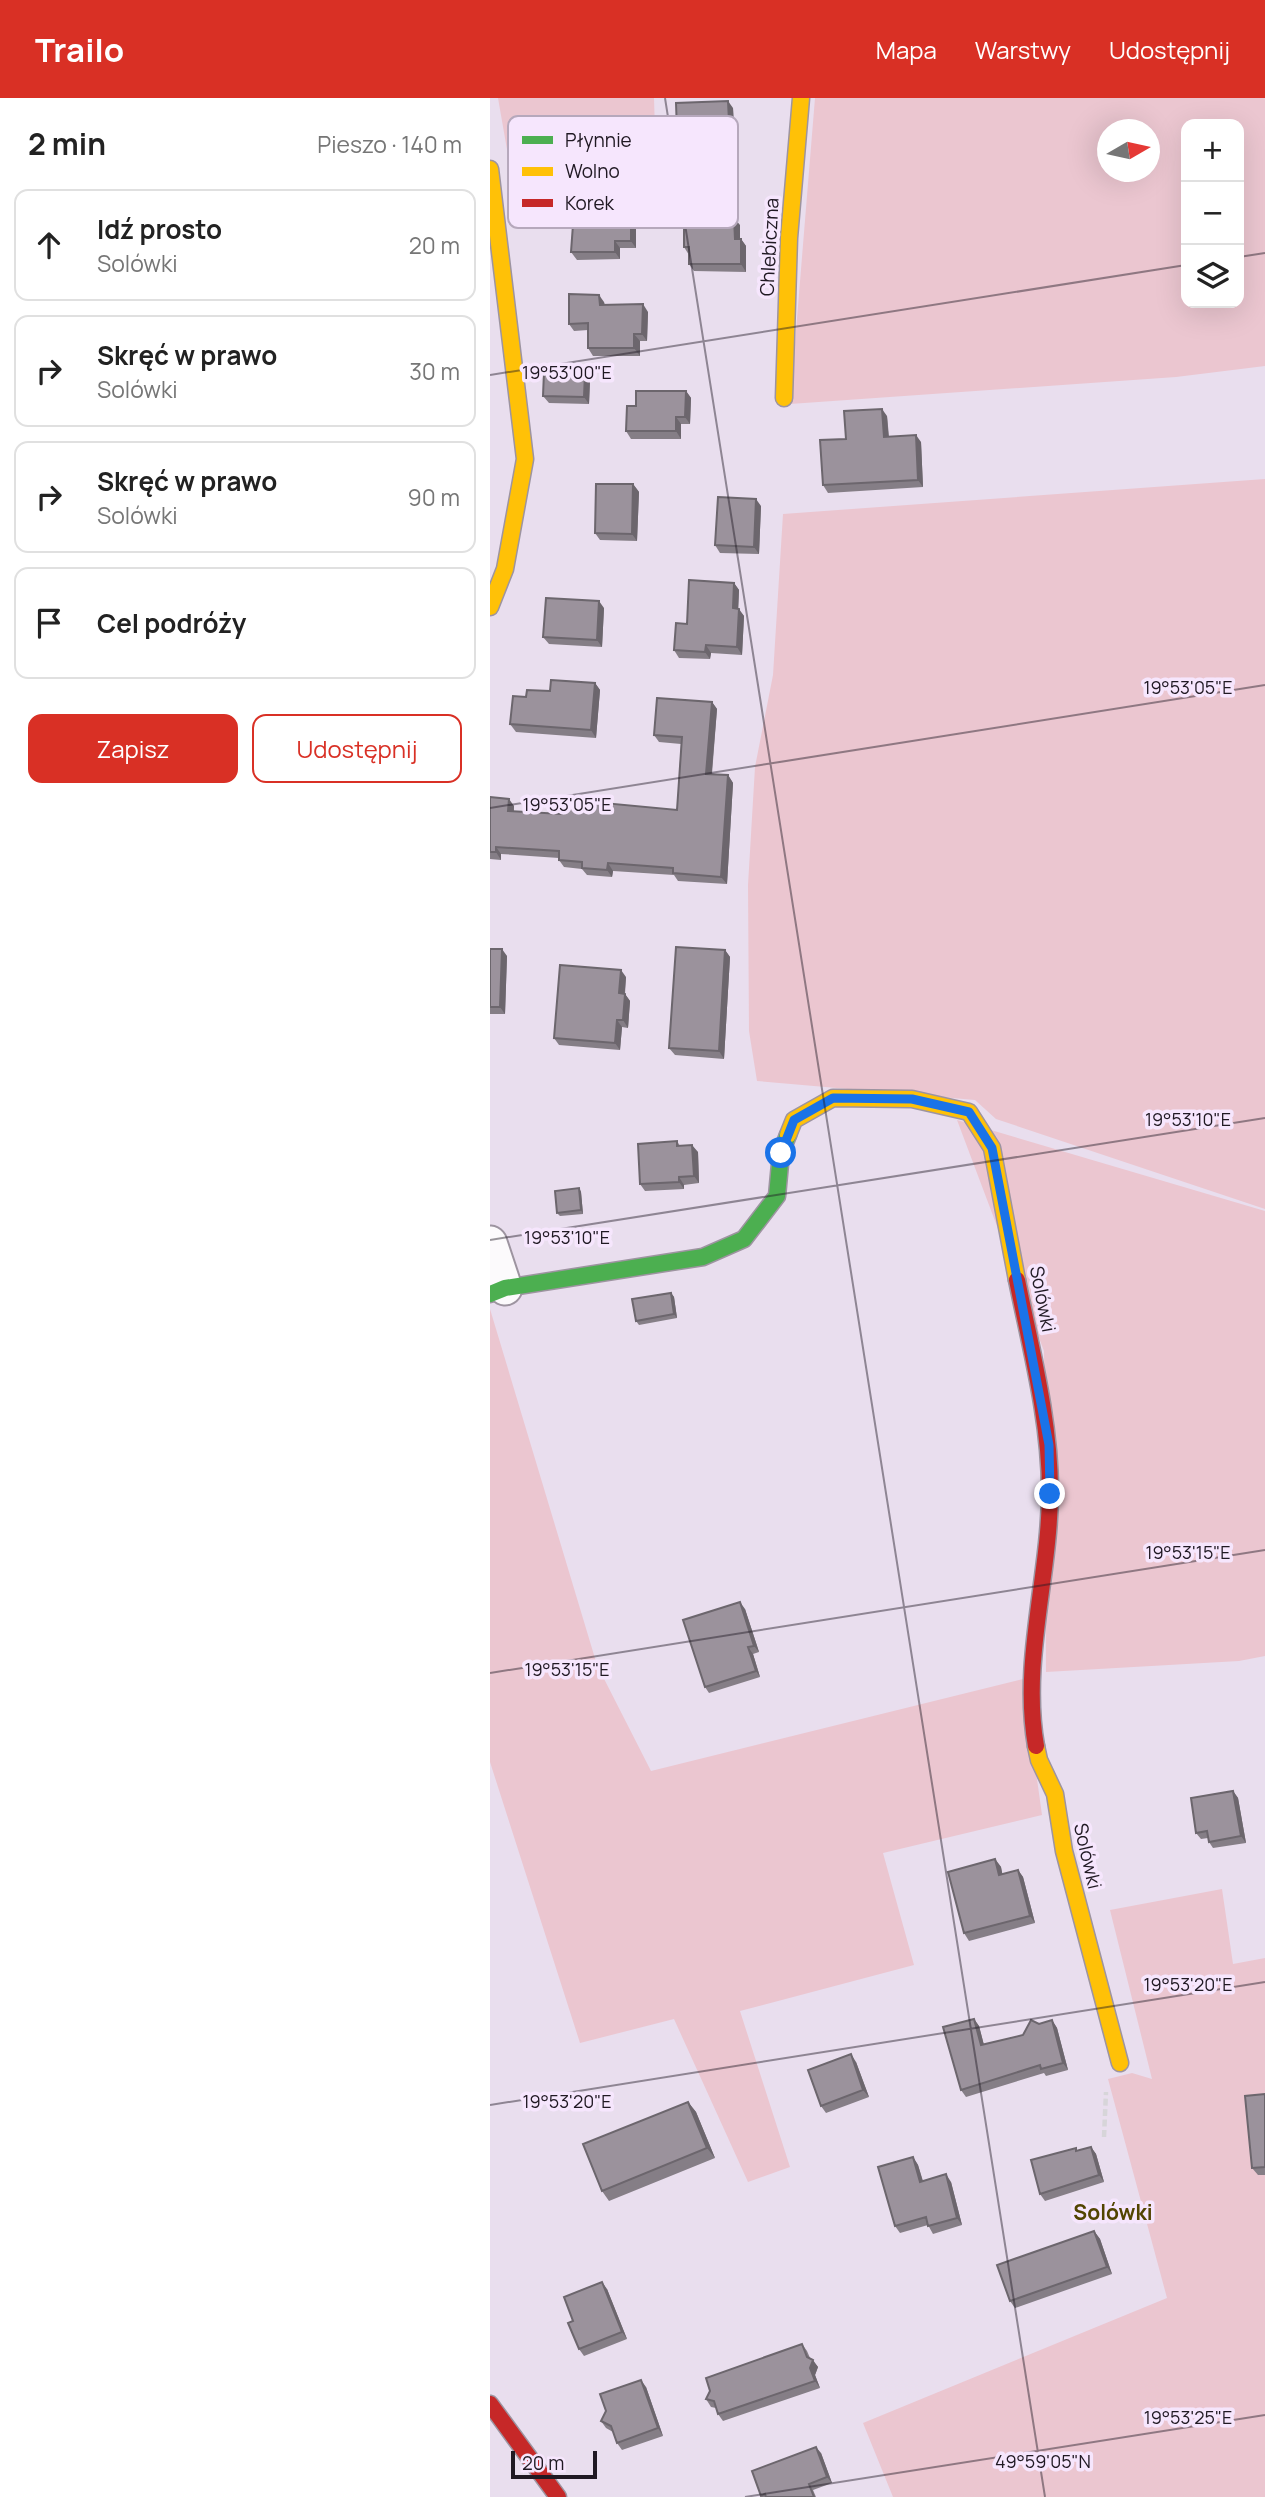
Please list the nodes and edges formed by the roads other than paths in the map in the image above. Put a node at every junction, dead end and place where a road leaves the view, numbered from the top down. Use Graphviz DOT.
graph roads {
  1 [pos="801,98"];
  2 [pos="490,169"];
  3 [pos="784,398"];
  4 [pos="490,607"];
  5 [pos="490,1243"];
  6 [pos="498,1291"];
  7 [pos="1119,2063"];
  8 [pos="490,2404"];
  9 [pos="558,2497"];
  1 -- 3 [label="street, Chlebiczna"];
  2 -- 4 [label="street"];
  5 -- 6 [label="street"];
  6 -- 7 [label="street, Solówki"];
  8 -- 9 [label="street"];
}
